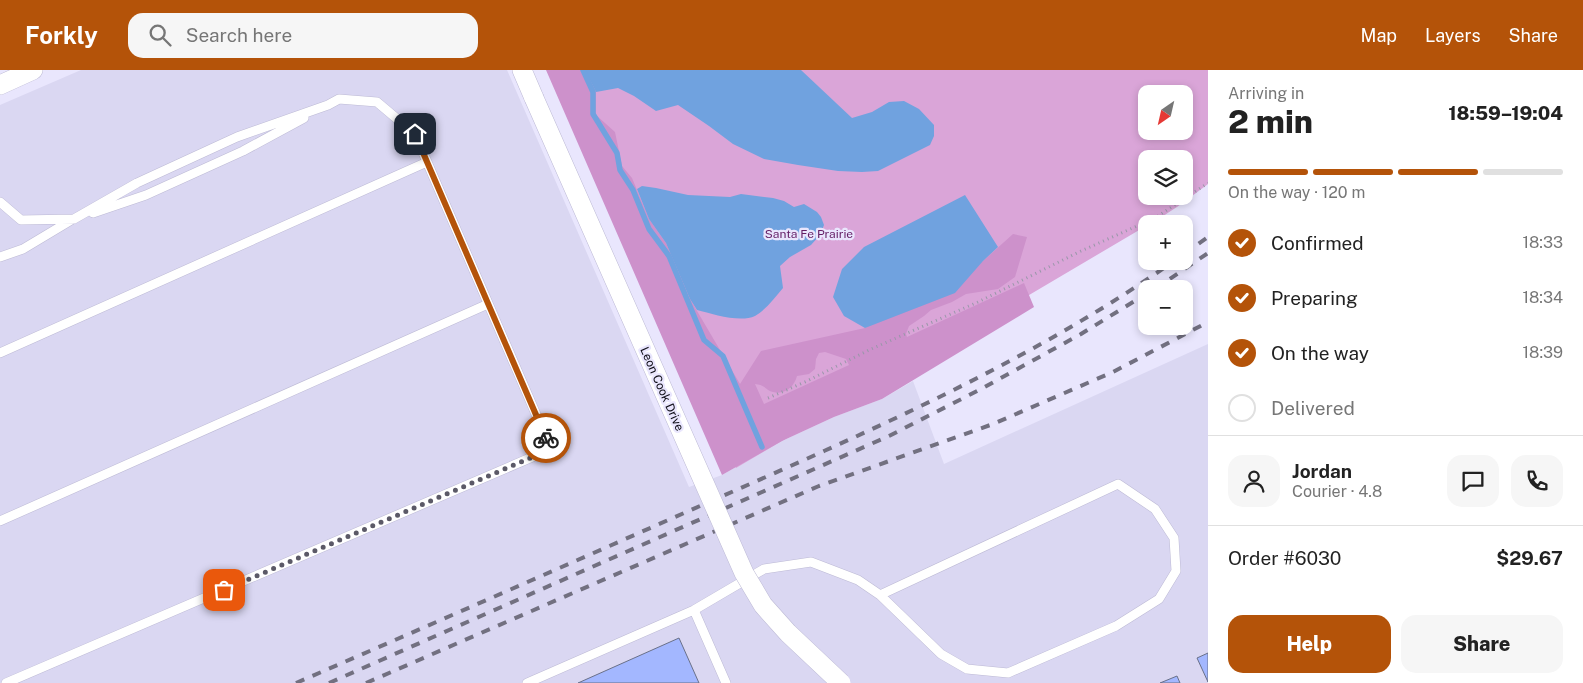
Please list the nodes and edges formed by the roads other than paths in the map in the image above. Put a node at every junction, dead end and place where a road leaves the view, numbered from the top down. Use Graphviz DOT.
graph roads {
  1 [pos="34,70"];
  2 [pos="522,70"];
  3 [pos="0,85"];
  4 [pos="328,105"];
  5 [pos="427,162"];
  6 [pos="0,202"];
  7 [pos="74,219"];
  8 [pos="0,257"];
  9 [pos="488,304"];
  10 [pos="0,354"];
  11 [pos="0,521"];
  12 [pos="880,595"];
  13 [pos="694,610"];
  14 [pos="6,683"];
  15 [pos="527,683"];
  16 [pos="726,683"];
  17 [pos="841,683"];
  1 -- 3 [label="street"];
  2 -- 17 [label="street, Leon Cook Drive, bridge"];
  4 -- 5 [label="lane"];
  4 -- 7 [label="lane"];
  4 -- 7 [label="lane"];
  5 -- 9 [label="lane"];
  5 -- 10 [label="lane"];
  6 -- 7 [label="lane"];
  7 -- 8 [label="lane"];
  9 -- 11 [label="lane"];
  9 -- 14 [label="lane"];
  12 -- 12 [label="lane"];
  12 -- 13 [label="lane"];
  13 -- 15 [label="lane"];
  13 -- 16 [label="lane"];
}
